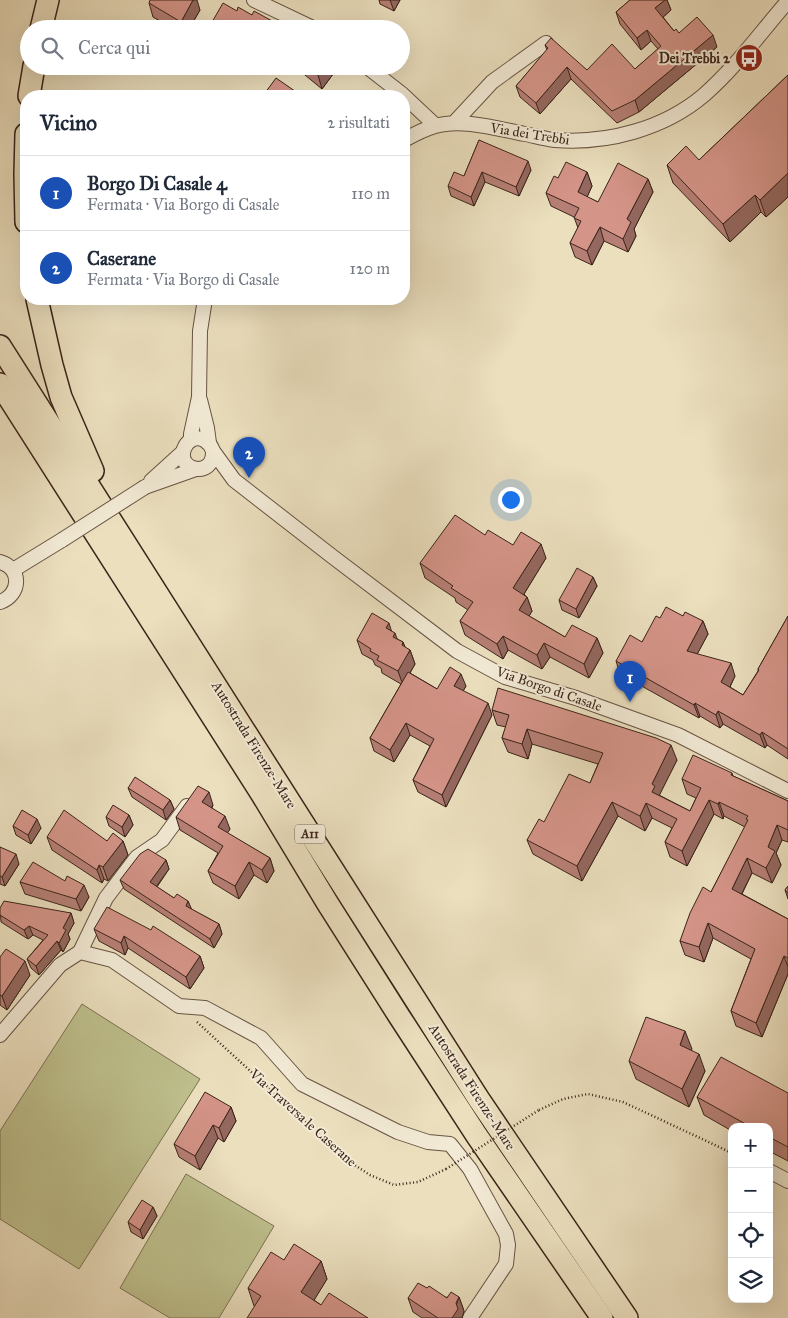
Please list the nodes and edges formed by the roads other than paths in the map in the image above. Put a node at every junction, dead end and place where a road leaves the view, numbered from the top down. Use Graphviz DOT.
graph roads {
  1 [pos="48,0"];
  2 [pos="254,0"];
  3 [pos="788,1"];
  4 [pos="43,20"];
  5 [pos="296,20"];
  6 [pos="546,43"];
  7 [pos="32,75"];
  8 [pos="378,75"];
  9 [pos="30,90"];
  10 [pos="397,90"];
  11 [pos="410,102"];
  12 [pos="454,123"];
  13 [pos="435,125"];
  14 [pos="410,137"];
  15 [pos="38,305"];
  16 [pos="204,305"];
  17 [pos="0,346"];
  18 [pos="0,384"];
  19 [pos="199,397"];
  20 [pos="191,440"];
  21 [pos="212,447"];
  22 [pos="183,452"];
  23 [pos="199,469"];
  24 [pos="234,480"];
  25 [pos="145,487"];
  26 [pos="134,557"];
  27 [pos="0,562"];
  28 [pos="13,570"];
  29 [pos="0,602"];
  30 [pos="788,791"];
  31 [pos="192,798"];
  32 [pos="80,952"];
  33 [pos="0,1035"];
  34 [pos="773,1173"];
  35 [pos="788,1181"];
  36 [pos="470,1318"];
  37 [pos="602,1318"];
  38 [pos="628,1318"];
  1 -- 4 [label="highway"];
  2 -- 5 [label="street"];
  3 -- 12 [label="street, Via dei Trebbi"];
  6 -- 12 [label="street"];
  7 -- 9 [label="highway"];
  8 -- 10 [label="street"];
  11 -- 13 [label="street"];
  12 -- 13 [label="street, Via dei Trebbi"];
  13 -- 14 [label="street, Via dei Trebbi"];
  15 -- 26 [label="highway"];
  16 -- 19 [label="street"];
  17 -- 26 [label="highway, Autostrada Firenze-Mare / A11"];
  18 -- 37 [label="highway, Autostrada Firenze-Mare / A11"];
  19 -- 20 [label="street"];
  19 -- 21 [label="street"];
  20 -- 21 [label="street"];
  20 -- 22 [label="street"];
  21 -- 23 [label="street"];
  21 -- 24 [label="street, Via Borgo di Casale"];
  22 -- 23 [label="street"];
  22 -- 25 [label="street"];
  23 -- 24 [label="street, Via Borgo di Casale"];
  23 -- 25 [label="street"];
  24 -- 30 [label="street, Via Borgo di Casale"];
  25 -- 28 [label="street, bridge"];
  26 -- 38 [label="highway, Autostrada Firenze-Mare / A11"];
  27 -- 28 [label="street"];
  28 -- 29 [label="street"];
  31 -- 32 [label="street"];
  32 -- 33 [label="street"];
  32 -- 36 [label="street"];
  34 -- 35 [label="street"];
}
